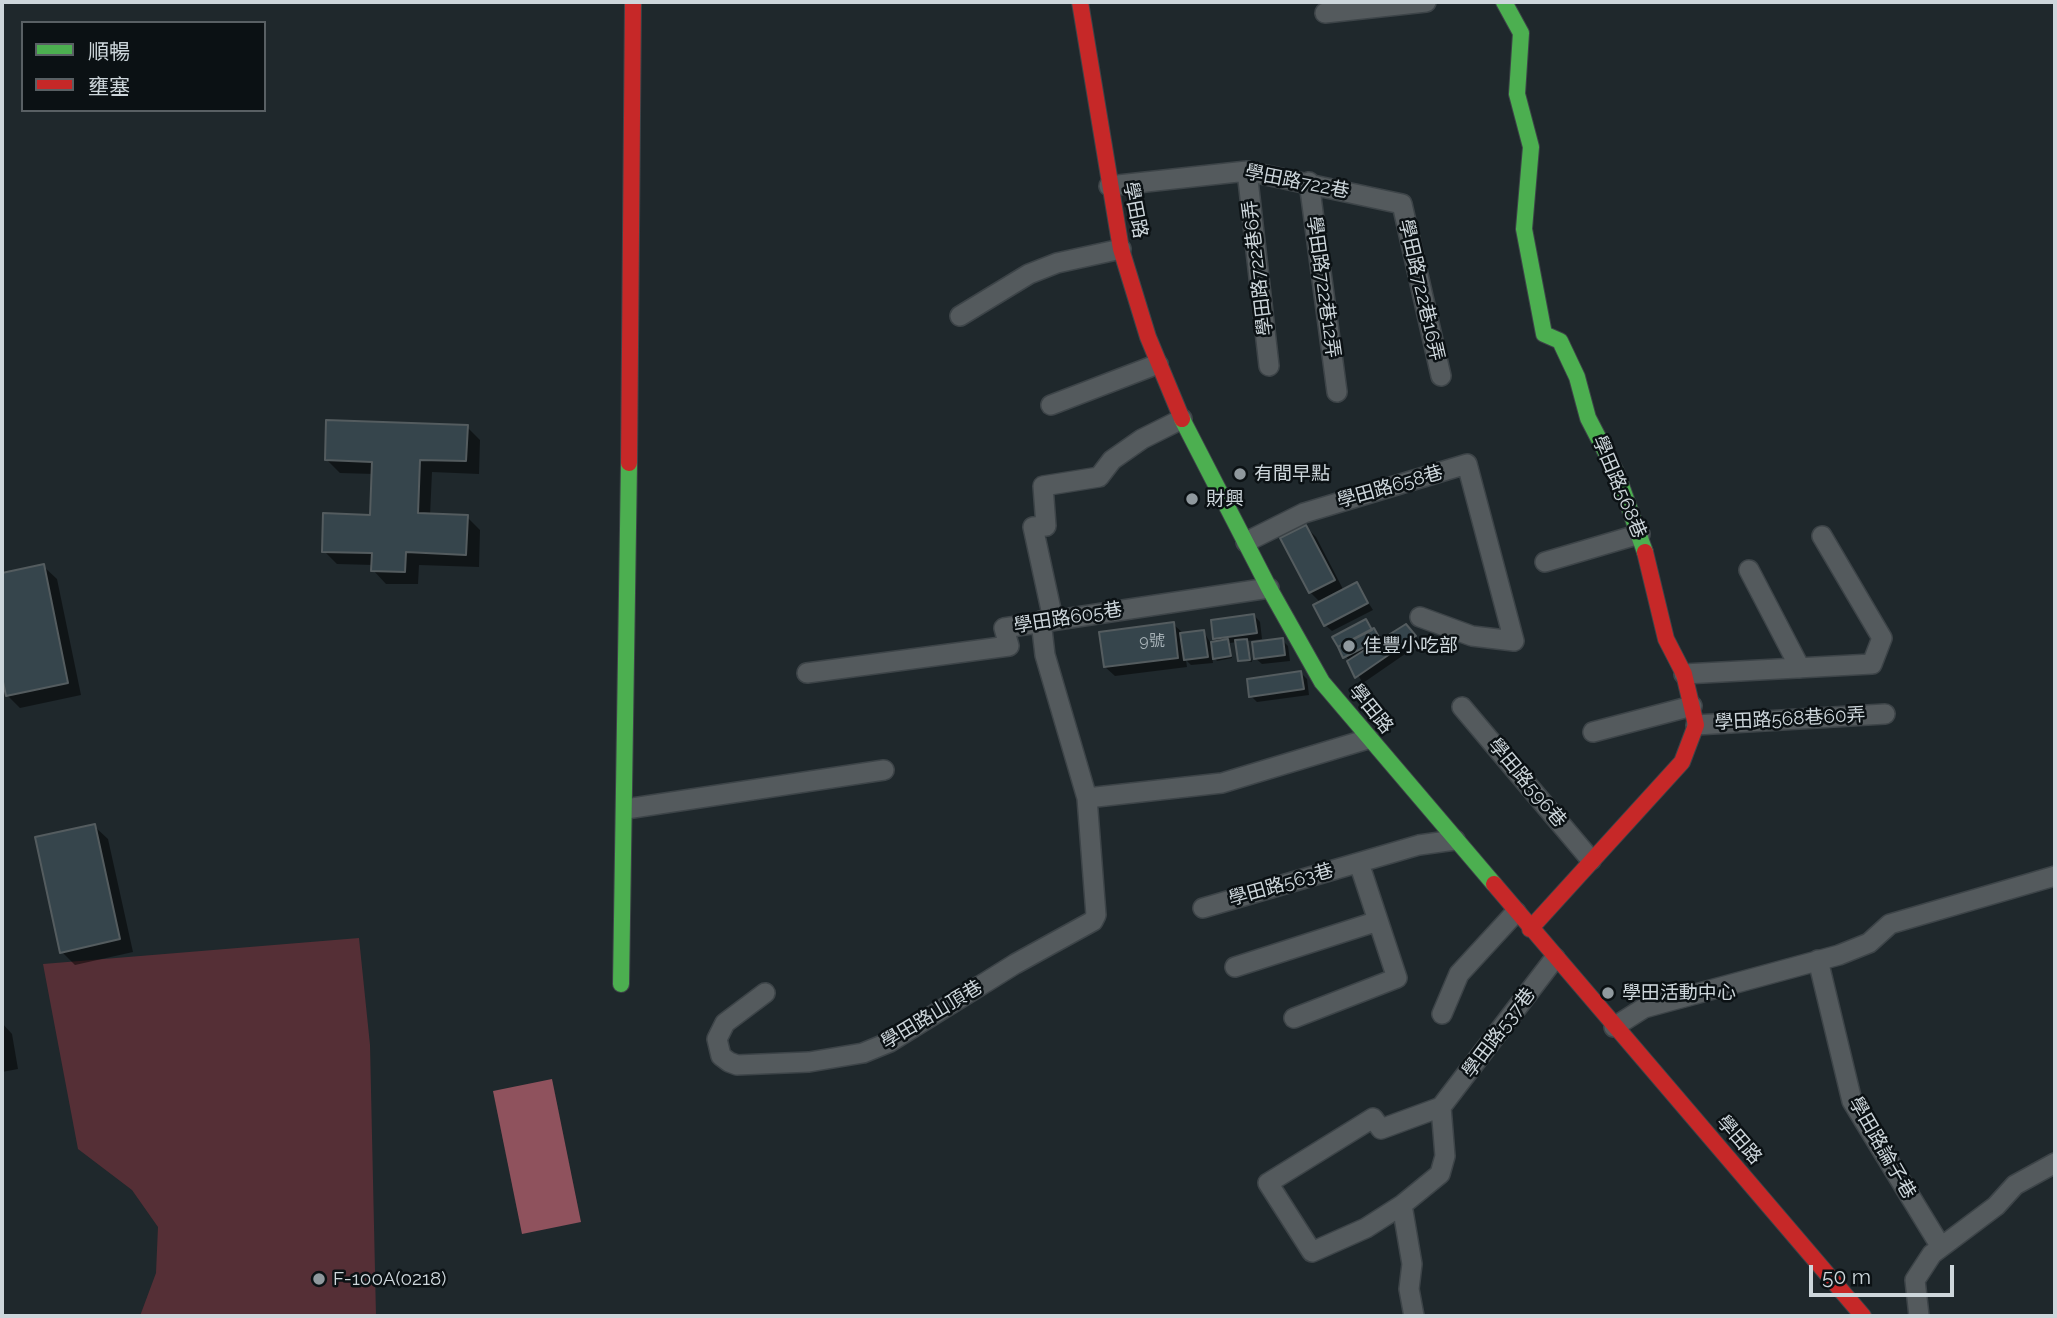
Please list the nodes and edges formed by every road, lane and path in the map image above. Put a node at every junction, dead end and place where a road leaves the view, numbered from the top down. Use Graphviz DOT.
graph roads {
  1 [pos="633,2"];
  2 [pos="1080,2"];
  3 [pos="1426,2"];
  4 [pos="1504,2"];
  5 [pos="1325,13"];
  6 [pos="1247,171"];
  7 [pos="1309,182"];
  8 [pos="1109,186"];
  9 [pos="1402,204"];
  10 [pos="1121,249"];
  11 [pos="960,316"];
  12 [pos="1158,364"];
  13 [pos="1269,366"];
  14 [pos="1441,376"];
  15 [pos="1337,392"];
  16 [pos="1051,405"];
  17 [pos="1182,419"];
  18 [pos="1640,534"];
  19 [pos="1822,536"];
  20 [pos="1246,542"];
  21 [pos="1545,562"];
  22 [pos="1749,570"];
  23 [pos="1269,588"];
  24 [pos="1420,617"];
  25 [pos="1047,620"];
  26 [pos="1800,668"];
  27 [pos="807,673"];
  28 [pos="1684,674"];
  29 [pos="1462,707"];
  30 [pos="1885,714"];
  31 [pos="1694,715"];
  32 [pos="1593,732"];
  33 [pos="1368,739"];
  34 [pos="884,770"];
  35 [pos="1087,798"];
  36 [pos="625,809"];
  37 [pos="1455,840"];
  38 [pos="1591,860"];
  39 [pos="1359,863"];
  40 [pos="2055,876"];
  41 [pos="1203,908"];
  42 [pos="1516,912"];
  43 [pos="1378,921"];
  44 [pos="1530,929"];
  45 [pos="1555,958"];
  46 [pos="1818,960"];
  47 [pos="1235,967"];
  48 [pos="621,984"];
  49 [pos="765,993"];
  50 [pos="1442,1014"];
  51 [pos="1294,1018"];
  52 [pos="1614,1027"];
  53 [pos="1441,1107"];
  54 [pos="2055,1163"];
  55 [pos="1402,1205"];
  56 [pos="1941,1247"];
  57 [pos="1414,1316"];
  58 [pos="1863,1316"];
  59 [pos="1919,1316"];
  1 -- 36 [label="street"];
  2 -- 8 [label="street, 學田路"];
  3 -- 5 [label="street"];
  4 -- 18 [label="street, 學田路568巷"];
  6 -- 7 [label="street, 學田路722巷"];
  6 -- 8 [label="street, 學田路722巷"];
  6 -- 13 [label="street, 學田路722巷6弄"];
  7 -- 9 [label="street, 學田路722巷"];
  7 -- 15 [label="street, 學田路722巷12弄"];
  8 -- 10 [label="street, 學田路"];
  9 -- 14 [label="street, 學田路722巷16弄"];
  10 -- 11 [label="street"];
  10 -- 12 [label="street, 學田路"];
  12 -- 16 [label="street"];
  12 -- 17 [label="street, 學田路"];
  17 -- 20 [label="street, 學田路"];
  17 -- 25 [label="street, 學田路山頂巷"];
  18 -- 21 [label="street"];
  18 -- 28 [label="street, 學田路568巷"];
  19 -- 26 [label="street"];
  20 -- 23 [label="street, 學田路"];
  20 -- 24 [label="street, 學田路658巷"];
  22 -- 26 [label="street"];
  23 -- 25 [label="street, 學田路605巷"];
  23 -- 33 [label="street, 學田路"];
  25 -- 27 [label="street, 學田路605巷"];
  25 -- 35 [label="street, 學田路山頂巷"];
  26 -- 28 [label="street"];
  28 -- 31 [label="street, 學田路568巷"];
  29 -- 38 [label="street, 學田路596巷"];
  30 -- 31 [label="street, 學田路568巷60弄"];
  31 -- 32 [label="street, 學田路568巷60弄"];
  31 -- 38 [label="street"];
  33 -- 35 [label="street"];
  33 -- 37 [label="street, 學田路"];
  34 -- 36 [label="street"];
  35 -- 49 [label="street, 學田路山頂巷"];
  36 -- 48 [label="street"];
  37 -- 39 [label="street, 學田路563巷"];
  37 -- 42 [label="street, 學田路"];
  38 -- 44 [label="street"];
  39 -- 41 [label="street, 學田路563巷"];
  39 -- 43 [label="street, 學田路563巷"];
  40 -- 46 [label="street"];
  42 -- 44 [label="street, 學田路"];
  42 -- 50 [label="street"];
  43 -- 47 [label="street"];
  43 -- 51 [label="street, 學田路563巷"];
  44 -- 45 [label="street, 學田路"];
  45 -- 52 [label="street, 學田路"];
  45 -- 53 [label="street, 學田路537巷"];
  46 -- 52 [label="street"];
  46 -- 56 [label="street, 學田路論子巷"];
  52 -- 58 [label="street, 學田路"];
  53 -- 55 [label="street"];
  53 -- 55 [label="street"];
  54 -- 56 [label="street"];
  55 -- 57 [label="street"];
  56 -- 59 [label="street"];
}
